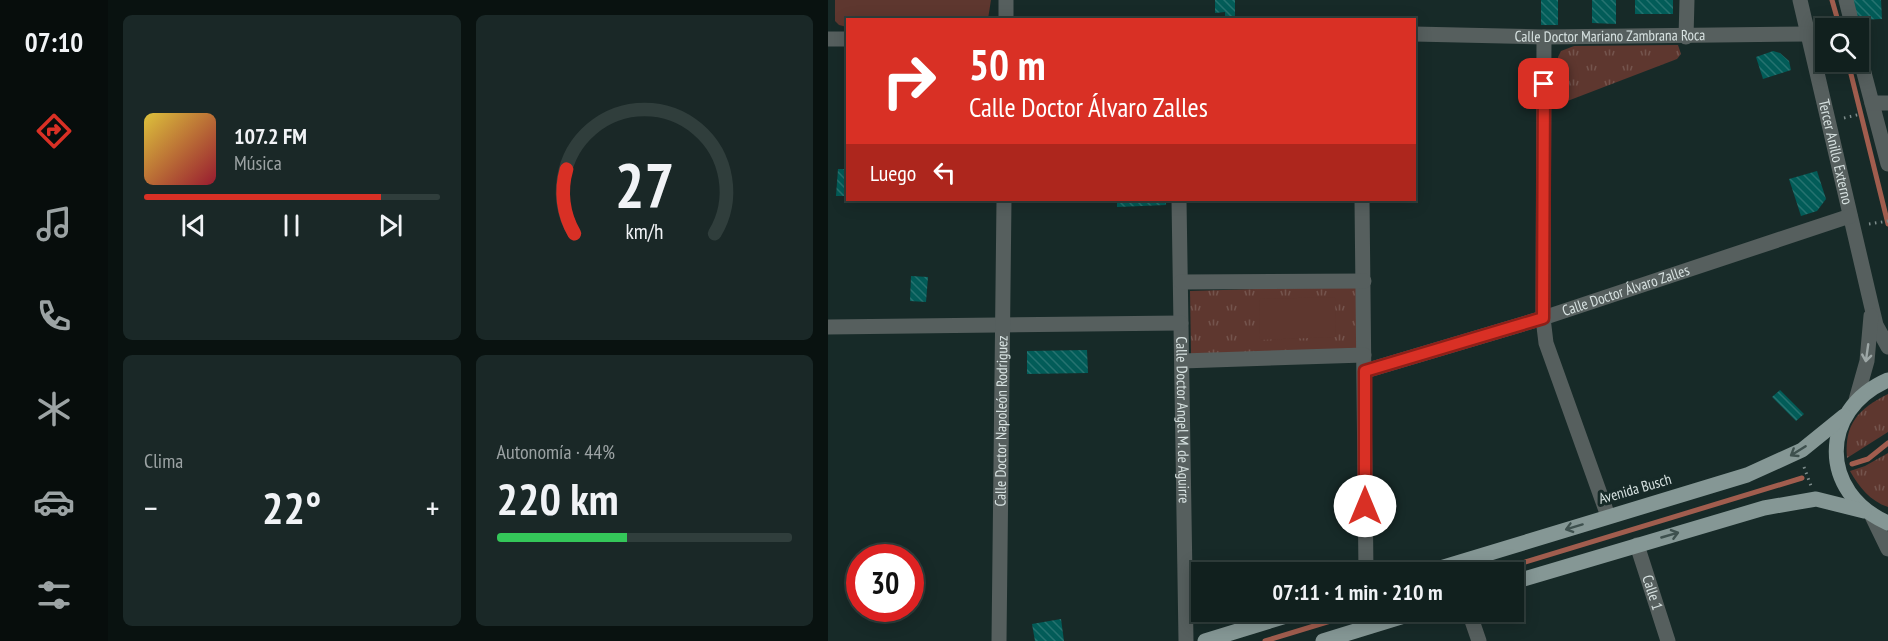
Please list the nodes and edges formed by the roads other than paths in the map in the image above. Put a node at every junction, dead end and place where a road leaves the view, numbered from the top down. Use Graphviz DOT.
graph roads {
  1 [pos="1006,0"];
  2 [pos="1687,0"];
  3 [pos="1800,0"];
  4 [pos="1846,0"];
  5 [pos="1006,18"];
  6 [pos="1850,18"];
  7 [pos="1416,34"];
  8 [pos="1808,34"];
  9 [pos="1544,37"];
  10 [pos="1686,37"];
  11 [pos="828,39"];
  12 [pos="846,39"];
  13 [pos="1864,72"];
  14 [pos="1888,103"];
  15 [pos="1872,104"];
  16 [pos="1888,164"];
  17 [pos="1004,201"];
  18 [pos="1179,201"];
  19 [pos="1362,201"];
  20 [pos="1850,216"];
  21 [pos="1364,281"];
  22 [pos="1181,282"];
  23 [pos="1871,304"];
  24 [pos="1543,318"];
  25 [pos="1181,323"];
  26 [pos="1002,325"];
  27 [pos="828,327"];
  28 [pos="1888,347"];
  29 [pos="1364,355"];
  30 [pos="1182,361"];
  31 [pos="1365,371"];
  32 [pos="1888,380"];
  33 [pos="1856,400"];
  34 [pos="1844,416"];
  35 [pos="1868,514"];
  36 [pos="1608,516"];
  37 [pos="1888,523"];
  38 [pos="1636,545"];
  39 [pos="1888,549"];
  40 [pos="1366,562"];
  41 [pos="1460,562"];
  42 [pos="1524,579"];
  43 [pos="1267,622"];
  44 [pos="1385,622"];
  45 [pos="1472,622"];
  46 [pos="999,641"];
  47 [pos="1186,641"];
  48 [pos="1205,641"];
  49 [pos="1323,641"];
  50 [pos="1479,641"];
  51 [pos="1668,641"];
  1 -- 5 [label="street"];
  2 -- 10 [label="street"];
  3 -- 8 [label="street, Tercer Anillo Externo"];
  4 -- 6 [label="street"];
  7 -- 9 [label="street, Calle Doctor Mariano Zambrana Roca"];
  8 -- 10 [label="street, Calle Doctor Mariano Zambrana Roca"];
  8 -- 20 [label="street, Tercer Anillo Externo"];
  9 -- 10 [label="street, Calle Doctor Mariano Zambrana Roca"];
  9 -- 24 [label="street"];
  11 -- 12 [label="street"];
  13 -- 15 [label="street"];
  14 -- 15 [label="street"];
  15 -- 16 [label="street"];
  17 -- 26 [label="street, Calle Doctor Napoleón Rodriguez"];
  18 -- 22 [label="street, Calle Doctor Angel M. de Aguirre"];
  19 -- 21 [label="street"];
  20 -- 23 [label="street, Tercer Anillo Externo"];
  20 -- 24 [label="street, Calle Doctor Álvaro Zalles"];
  21 -- 22 [label="street"];
  21 -- 29 [label="street"];
  22 -- 25 [label="street, Calle Doctor Angel M. de Aguirre"];
  23 -- 28 [label="street, Tercer Anillo Externo"];
  23 -- 33 [label="street, Tercer Anillo Externo, one-way"];
  24 -- 31 [label="street, Calle Doctor Álvaro Zalles"];
  24 -- 36 [label="street"];
  25 -- 26 [label="street"];
  25 -- 30 [label="street, Calle Doctor Angel M. de Aguirre"];
  26 -- 27 [label="street"];
  26 -- 46 [label="street, Calle Doctor Napoleón Rodriguez"];
  29 -- 30 [label="street"];
  29 -- 31 [label="street"];
  30 -- 47 [label="street, Calle Doctor Angel M. de Aguirre"];
  31 -- 40 [label="street"];
  32 -- 33 [label="main road"];
  33 -- 34 [label="main road"];
  34 -- 35 [label="main road"];
  34 -- 36 [label="main road, Avenida Busch, one-way"];
  35 -- 37 [label="main road"];
  38 -- 35 [label="main road, one-way"];
  35 -- 39 [label="street"];
  36 -- 41 [label="main road, Avenida Busch, one-way"];
  38 -- 42 [label="main road"];
  38 -- 51 [label="street, Calle 1"];
  43 -- 48 [label="main road"];
  44 -- 49 [label="main road"];
  45 -- 50 [label="street"];
}
